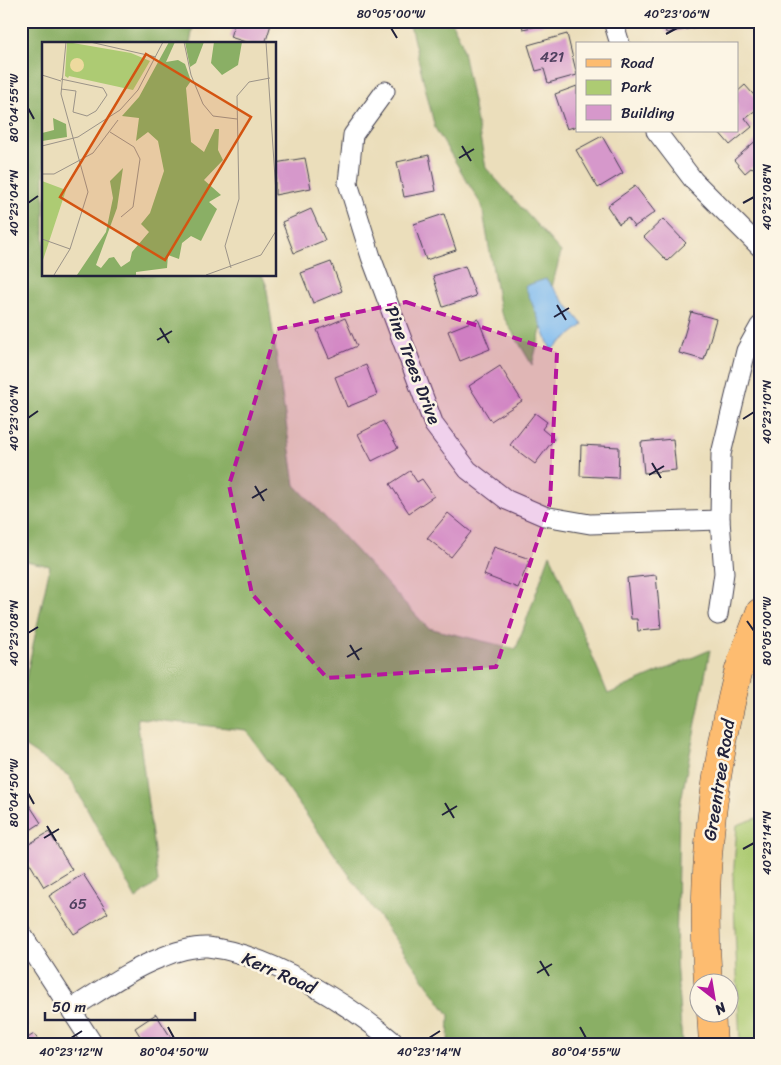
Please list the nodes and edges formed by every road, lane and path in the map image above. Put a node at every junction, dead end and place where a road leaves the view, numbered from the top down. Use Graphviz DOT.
graph roads {
  1 [pos="613,21"];
  2 [pos="619,42"];
  3 [pos="385,92"];
  4 [pos="657,132"];
  5 [pos="760,247"];
  6 [pos="760,326"];
  7 [pos="720,520"];
  8 [pos="760,612"];
  9 [pos="718,615"];
  10 [pos="21,933"];
  11 [pos="707,972"];
  12 [pos="71,1009"];
  13 [pos="712,1022"];
  14 [pos="93,1044"];
  15 [pos="396,1044"];
  16 [pos="713,1044"];
  1 -- 2 [label="street"];
  3 -- 7 [label="street, Pine Trees Drive"];
  4 -- 5 [label="street"];
  6 -- 7 [label="street"];
  7 -- 9 [label="street"];
  8 -- 11 [label="main road, Greentree Road"];
  10 -- 12 [label="street"];
  12 -- 14 [label="street"];
  12 -- 15 [label="street, Kerr Road"];
  13 -- 16 [label="main road"];
}
